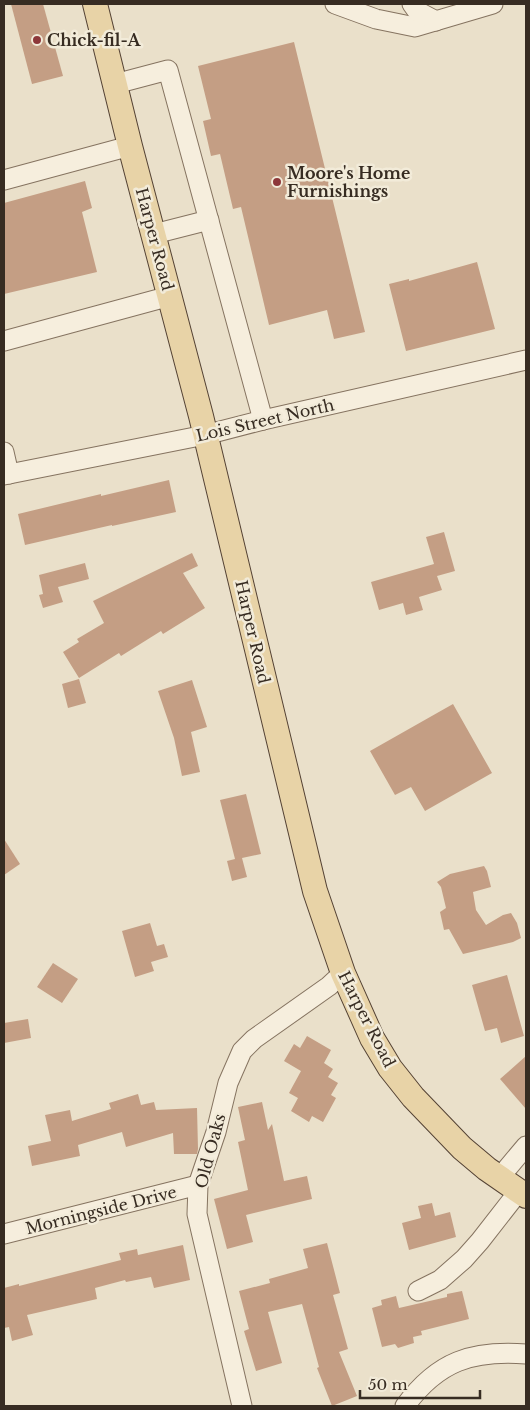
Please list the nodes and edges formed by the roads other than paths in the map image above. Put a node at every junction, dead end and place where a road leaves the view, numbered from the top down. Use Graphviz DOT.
graph roads {
  1 [pos="95,4"];
  2 [pos="335,4"];
  3 [pos="412,4"];
  4 [pos="493,4"];
  5 [pos="372,11"];
  6 [pos="436,21"];
  7 [pos="116,84"];
  8 [pos="130,146"];
  9 [pos="4,180"];
  10 [pos="209,220"];
  11 [pos="154,234"];
  12 [pos="170,296"];
  13 [pos="4,341"];
  14 [pos="526,360"];
  15 [pos="263,420"];
  16 [pos="205,435"];
  17 [pos="4,452"];
  18 [pos="6,475"];
  19 [pos="343,973"];
  20 [pos="526,1146"];
  21 [pos="198,1185"];
  22 [pos="515,1188"];
  23 [pos="4,1234"];
  24 [pos="418,1291"];
  25 [pos="526,1354"];
  26 [pos="410,1403"];
  27 [pos="242,1406"];
  1 -- 7 [label="main road, Harper Road"];
  2 -- 5 [label="street"];
  3 -- 6 [label="street"];
  4 -- 6 [label="street"];
  5 -- 6 [label="street"];
  7 -- 8 [label="main road, Harper Road"];
  7 -- 10 [label="street"];
  8 -- 9 [label="street"];
  8 -- 11 [label="main road, Harper Road"];
  10 -- 11 [label="street"];
  10 -- 15 [label="street"];
  11 -- 12 [label="main road, Harper Road"];
  12 -- 13 [label="street"];
  12 -- 16 [label="main road, Harper Road"];
  14 -- 15 [label="street, Lois Street North"];
  15 -- 16 [label="street, Lois Street North"];
  16 -- 18 [label="street, Lois Street North"];
  16 -- 19 [label="main road, Harper Road"];
  17 -- 18 [label="street"];
  19 -- 21 [label="street, Old Oaks"];
  19 -- 22 [label="main road, Harper Road"];
  20 -- 22 [label="street"];
  21 -- 23 [label="street, Morningside Drive"];
  21 -- 27 [label="street, Old Oaks"];
  22 -- 24 [label="street"];
  25 -- 26 [label="street"];
}
